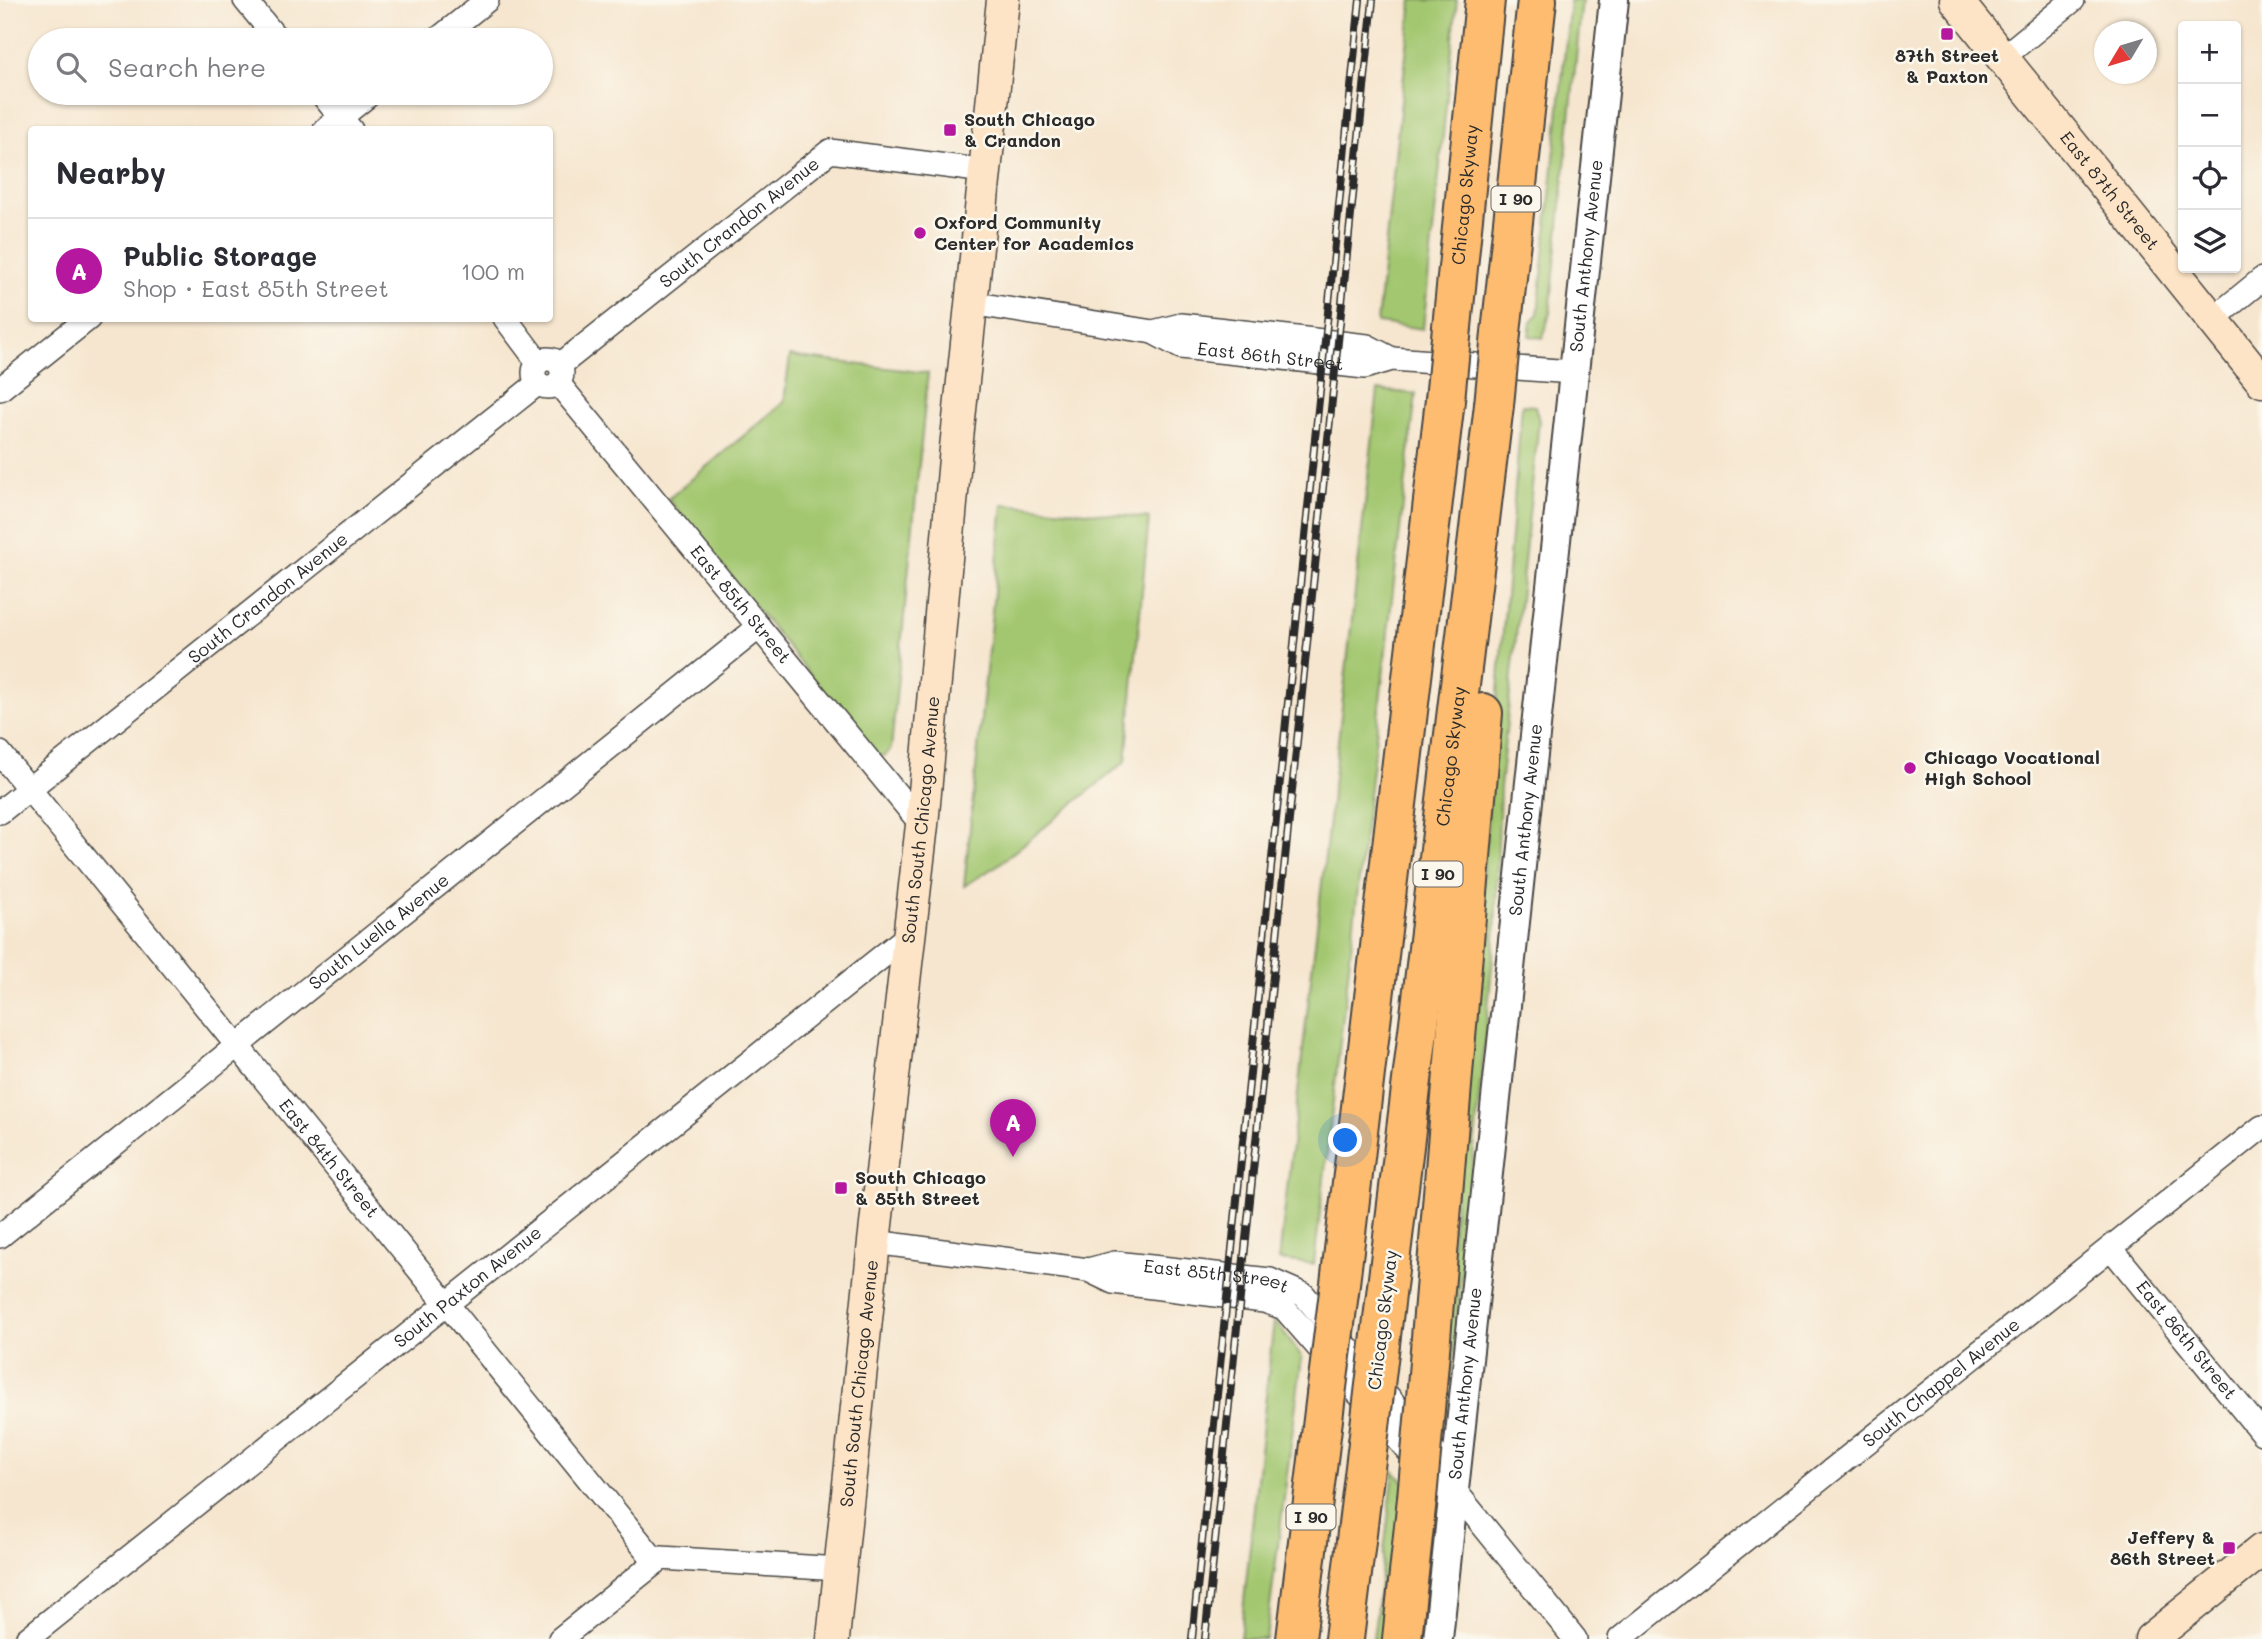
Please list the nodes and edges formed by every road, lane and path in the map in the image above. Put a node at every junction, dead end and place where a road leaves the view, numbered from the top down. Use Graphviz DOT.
graph roads {
  1 [pos="245,0"];
  2 [pos="487,0"];
  3 [pos="1003,0"];
  4 [pos="1485,0"];
  5 [pos="1537,0"];
  6 [pos="1614,0"];
  7 [pos="1956,0"];
  8 [pos="2073,0"];
  9 [pos="268,28"];
  10 [pos="451,28"];
  11 [pos="2002,58"];
  12 [pos="328,105"];
  13 [pos="359,105"];
  14 [pos="339,125"];
  15 [pos="985,171"];
  16 [pos="2262,279"];
  17 [pos="970,303"];
  18 [pos="2213,319"];
  19 [pos="84,322"];
  20 [pos="508,322"];
  21 [pos="1573,372"];
  22 [pos="548,373"];
  23 [pos="2262,381"];
  24 [pos="0,389"];
  25 [pos="1483,514"];
  26 [pos="759,627"];
  27 [pos="0,753"];
  28 [pos="29,789"];
  29 [pos="0,812"];
  30 [pos="922,825"];
  31 [pos="909,935"];
  32 [pos="237,1045"];
  33 [pos="2262,1126"];
  34 [pos="0,1236"];
  35 [pos="874,1242"];
  36 [pos="2111,1248"];
  37 [pos="447,1305"];
  38 [pos="2262,1433"];
  39 [pos="1455,1492"];
  40 [pos="2262,1550"];
  41 [pos="656,1562"];
  42 [pos="840,1569"];
  43 [pos="27,1639"];
  44 [pos="560,1639"];
  45 [pos="833,1639"];
  46 [pos="1296,1639"];
  47 [pos="1344,1639"];
  48 [pos="1402,1639"];
  49 [pos="1438,1639"];
  50 [pos="1575,1639"];
  51 [pos="1620,1639"];
  52 [pos="2151,1639"];
  1 -- 9 [label="street"];
  2 -- 10 [label="street"];
  3 -- 15 [label="main road, South South Chicago Avenue"];
  4 -- 46 [label="highway, Chicago Skyway / I 90, bridge"];
  5 -- 25 [label="highway, Chicago Skyway / I 90, bridge"];
  6 -- 21 [label="street, South Anthony Avenue"];
  7 -- 11 [label="main road, East 87th Street"];
  8 -- 11 [label="street"];
  11 -- 18 [label="main road, East 87th Street"];
  12 -- 14 [label="street"];
  13 -- 14 [label="street"];
  15 -- 17 [label="main road, South South Chicago Avenue"];
  15 -- 22 [label="street, South Crandon Avenue"];
  16 -- 18 [label="street"];
  17 -- 21 [label="street, East 86th Street"];
  17 -- 30 [label="main road, South South Chicago Avenue"];
  18 -- 23 [label="main road, East 87th Street"];
  19 -- 24 [label="street"];
  20 -- 22 [label="street, East 85th Street"];
  21 -- 39 [label="street, South Anthony Avenue"];
  22 -- 26 [label="street, East 85th Street"];
  22 -- 28 [label="street, South Crandon Avenue"];
  25 -- 47 [label="highway, Chicago Skyway / I 90, bridge"];
  25 -- 48 [label="highway, bridge"];
  26 -- 30 [label="street, East 85th Street"];
  26 -- 32 [label="street, South Luella Avenue"];
  27 -- 28 [label="street, East 84th Street"];
  28 -- 29 [label="street, South Crandon Avenue"];
  28 -- 32 [label="street, East 84th Street"];
  30 -- 31 [label="main road, South South Chicago Avenue"];
  31 -- 35 [label="main road, South South Chicago Avenue"];
  31 -- 37 [label="street, South Paxton Avenue"];
  32 -- 34 [label="street, South Luella Avenue"];
  32 -- 37 [label="street, East 84th Street"];
  33 -- 36 [label="street, South Chappel Avenue"];
  35 -- 39 [label="street, East 85th Street"];
  35 -- 42 [label="main road, South South Chicago Avenue"];
  36 -- 38 [label="street, East 86th Street"];
  36 -- 51 [label="street, South Chappel Avenue"];
  37 -- 41 [label="street, East 84th Street"];
  37 -- 43 [label="street, South Paxton Avenue"];
  39 -- 49 [label="street, South Anthony Avenue"];
  39 -- 50 [label="street, East 85th Street"];
  40 -- 52 [label="main road"];
  41 -- 42 [label="street"];
  41 -- 44 [label="street"];
  42 -- 45 [label="main road, South South Chicago Avenue"];
}
